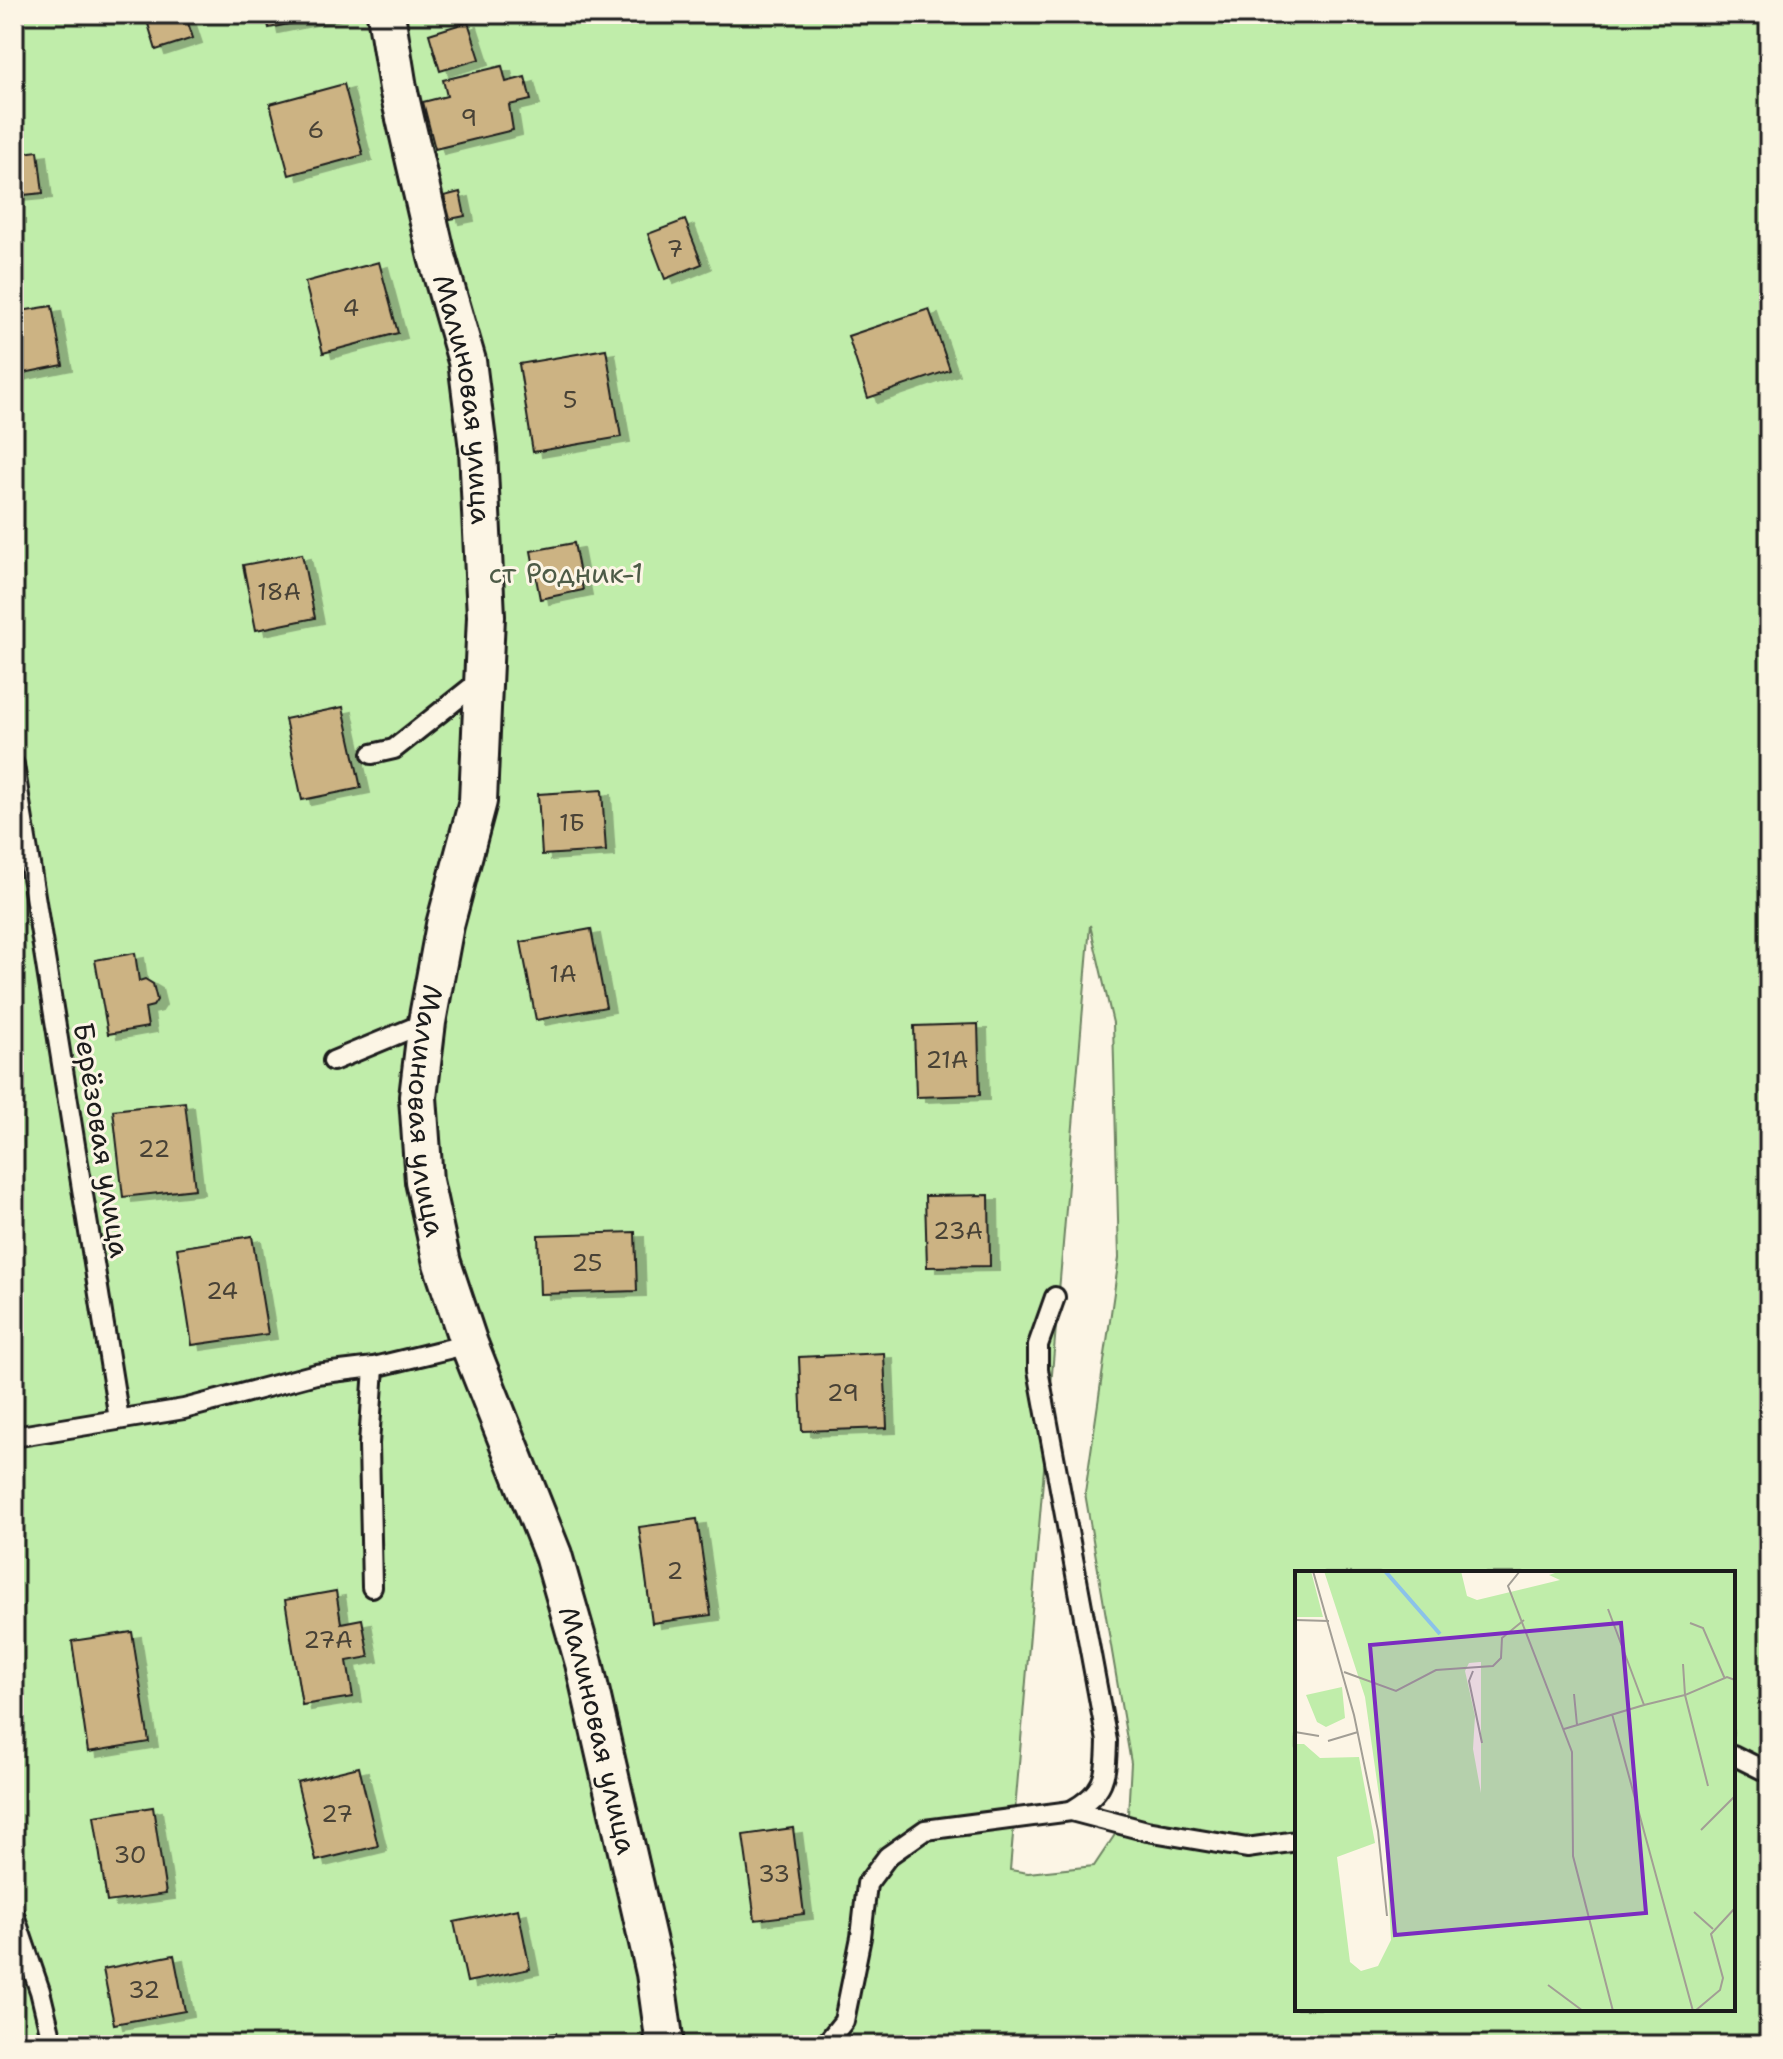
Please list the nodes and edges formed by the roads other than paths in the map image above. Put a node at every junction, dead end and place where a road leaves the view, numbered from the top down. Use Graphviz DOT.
graph roads {
  1 [pos="386,14"];
  2 [pos="484,677"];
  3 [pos="372,754"];
  4 [pos="14,765"];
  5 [pos="427,1022"];
  6 [pos="333,1061"];
  7 [pos="1055,1297"];
  8 [pos="469,1344"];
  9 [pos="374,1367"];
  10 [pos="119,1419"];
  11 [pos="14,1437"];
  12 [pos="372,1587"];
  13 [pos="1735,1756"];
  14 [pos="1769,1773"];
  15 [pos="1071,1811"];
  16 [pos="1295,1841"];
  17 [pos="14,1915"];
  18 [pos="53,2045"];
  19 [pos="665,2045"];
  20 [pos="825,2045"];
  1 -- 2 [label="street, Малиновая улица"];
  2 -- 3 [label="lane"];
  2 -- 5 [label="street, Малиновая улица"];
  4 -- 10 [label="lane, Берёзовая улица"];
  5 -- 6 [label="lane"];
  5 -- 8 [label="street, Малиновая улица"];
  7 -- 15 [label="lane"];
  8 -- 9 [label="lane"];
  8 -- 19 [label="street, Малиновая улица"];
  9 -- 10 [label="lane"];
  9 -- 12 [label="lane"];
  10 -- 11 [label="lane"];
  13 -- 14 [label="lane"];
  15 -- 16 [label="lane"];
  15 -- 20 [label="lane"];
  17 -- 18 [label="lane"];
}
